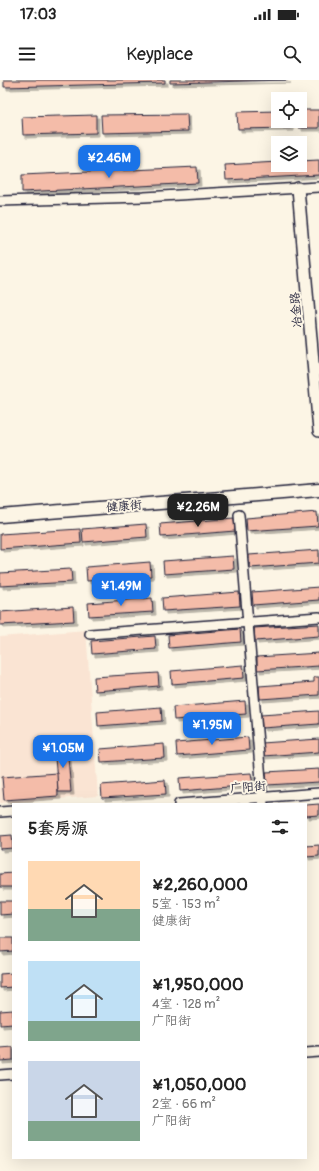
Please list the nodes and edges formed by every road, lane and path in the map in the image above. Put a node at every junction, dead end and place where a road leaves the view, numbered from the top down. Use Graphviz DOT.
graph roads {
  1 [pos="319,187"];
  2 [pos="298,188"];
  3 [pos="0,201"];
  4 [pos="319,431"];
  5 [pos="319,490"];
  6 [pos="239,515"];
  7 [pos="0,516"];
  8 [pos="319,618"];
  9 [pos="248,623"];
  10 [pos="90,634"];
  11 [pos="319,793"];
  12 [pos="262,801"];
  13 [pos="207,803"];
  14 [pos="12,811"];
  15 [pos="0,812"];
  16 [pos="319,1052"];
  17 [pos="307,1053"];
  18 [pos="12,1074"];
  19 [pos="0,1075"];
  1 -- 2 [label="street"];
  2 -- 3 [label="street"];
  2 -- 4 [label="street, 冶金路"];
  5 -- 7 [label="main road, 健康街"];
  6 -- 9 [label="street"];
  8 -- 9 [label="street"];
  9 -- 10 [label="street"];
  9 -- 12 [label="street"];
  11 -- 12 [label="street, 广阳街"];
  12 -- 13 [label="street, 广阳街"];
  14 -- 15 [label="street"];
  16 -- 17 [label="street"];
  18 -- 19 [label="street"];
}
